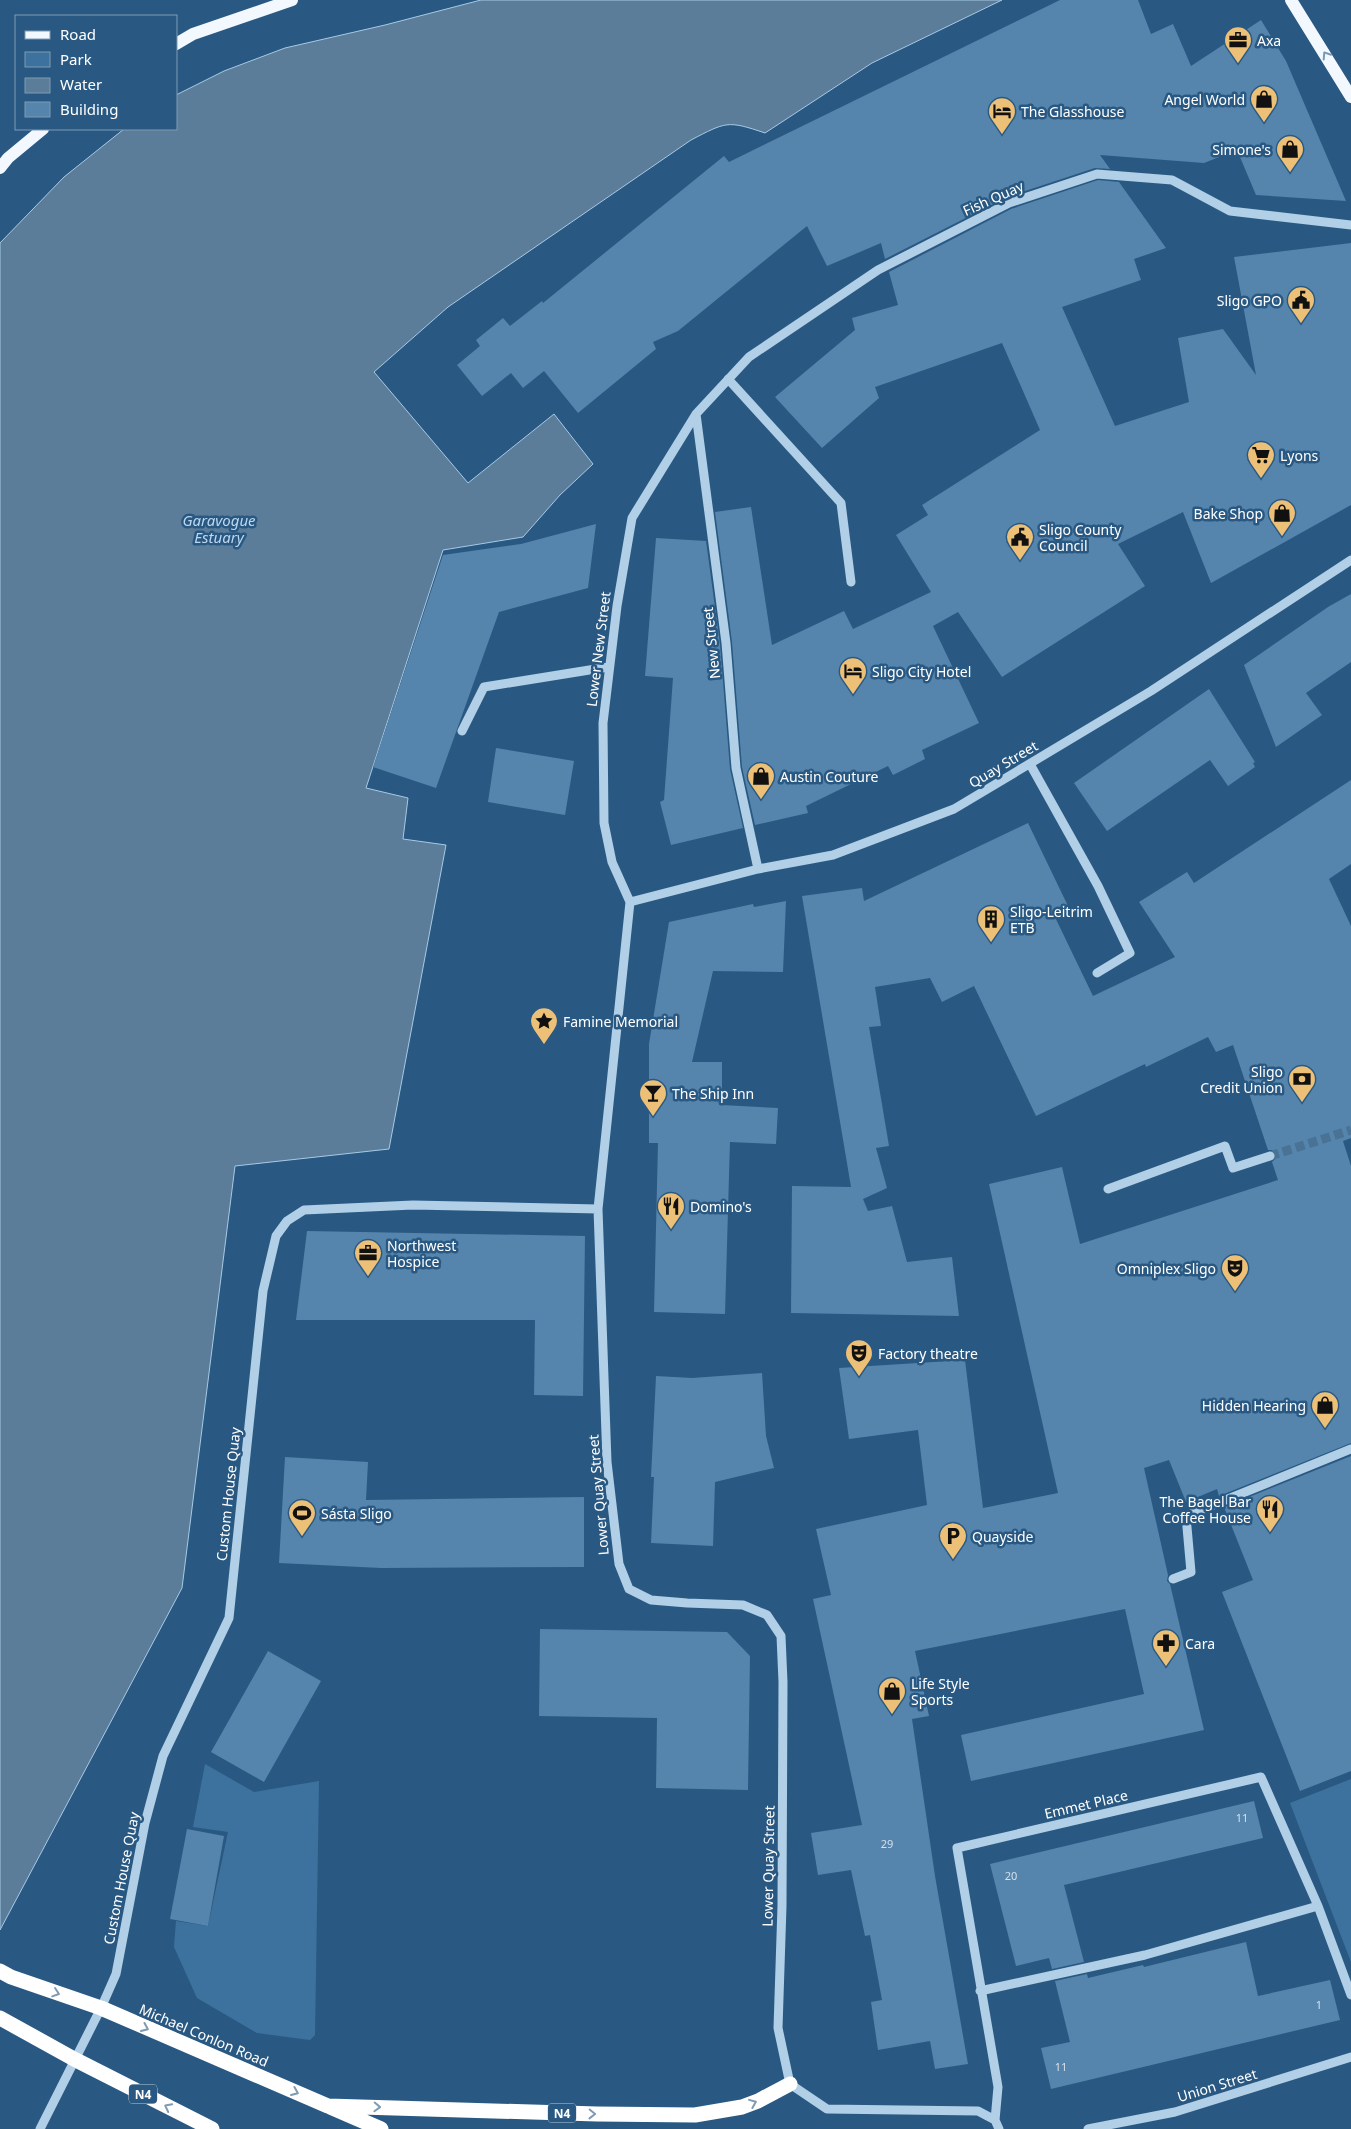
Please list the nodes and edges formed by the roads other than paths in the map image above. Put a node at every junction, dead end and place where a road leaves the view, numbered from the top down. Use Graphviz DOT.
graph roads {
  1 [pos="292,0"];
  2 [pos="1291,0"];
  3 [pos="178,43"];
  4 [pos="1351,96"];
  5 [pos="42,130"];
  6 [pos="0,168"];
  7 [pos="1351,225"];
  8 [pos="728,379"];
  9 [pos="696,414"];
  10 [pos="1351,560"];
  11 [pos="851,582"];
  12 [pos="608,667"];
  13 [pos="462,731"];
  14 [pos="1030,764"];
  15 [pos="758,869"];
  16 [pos="630,902"];
  17 [pos="1097,973"];
  18 [pos="1270,1156"];
  19 [pos="1108,1189"];
  20 [pos="598,1209"];
  21 [pos="1351,1449"];
  22 [pos="1173,1579"];
  23 [pos="1318,1906"];
  24 [pos="6,1974"];
  25 [pos="980,1991"];
  26 [pos="1351,1995"];
  27 [pos="101,2008"];
  28 [pos="0,2018"];
  29 [pos="1351,2058"];
  30 [pos="74,2059"];
  31 [pos="790,2084"];
  32 [pos="328,2106"];
  33 [pos="995,2120"];
  34 [pos="40,2129"];
  35 [pos="212,2129"];
  36 [pos="381,2129"];
  37 [pos="999,2129"];
  38 [pos="1088,2129"];
  1 -- 3 [label="main road"];
  4 -- 2 [label="main road, one-way"];
  5 -- 6 [label="main road"];
  7 -- 8 [label="street, Fish Quay"];
  8 -- 9 [label="street, Fish Quay"];
  8 -- 11 [label="street"];
  9 -- 12 [label="street, Lower New Street"];
  9 -- 15 [label="street, New Street"];
  10 -- 14 [label="street, Quay Street"];
  12 -- 13 [label="street"];
  12 -- 16 [label="street, Lower New Street"];
  14 -- 15 [label="street, Quay Street"];
  14 -- 17 [label="street"];
  15 -- 16 [label="street, Quay Street"];
  16 -- 20 [label="street, Lower Quay Street"];
  18 -- 19 [label="street"];
  20 -- 27 [label="street, Custom House Quay"];
  20 -- 31 [label="street, Lower Quay Street"];
  21 -- 22 [label="street"];
  23 -- 25 [label="street"];
  23 -- 25 [label="street, Emmet Place"];
  23 -- 26 [label="street, Emmet Place"];
  24 -- 27 [label="highway, Michael Conlon Road / N4, one-way"];
  25 -- 33 [label="street, Emmet Place"];
  27 -- 30 [label="street, Custom House Quay"];
  27 -- 32 [label="highway, Michael Conlon Road / N4, one-way"];
  28 -- 30 [label="highway, N4"];
  29 -- 38 [label="street, Union Street"];
  30 -- 34 [label="street, Custom House Quay"];
  35 -- 30 [label="highway, N4, one-way"];
  32 -- 31 [label="highway, N4, one-way"];
  31 -- 33 [label="street"];
  32 -- 36 [label="highway, Michael Conlon Road / N4"];
  33 -- 37 [label="street"];
}
